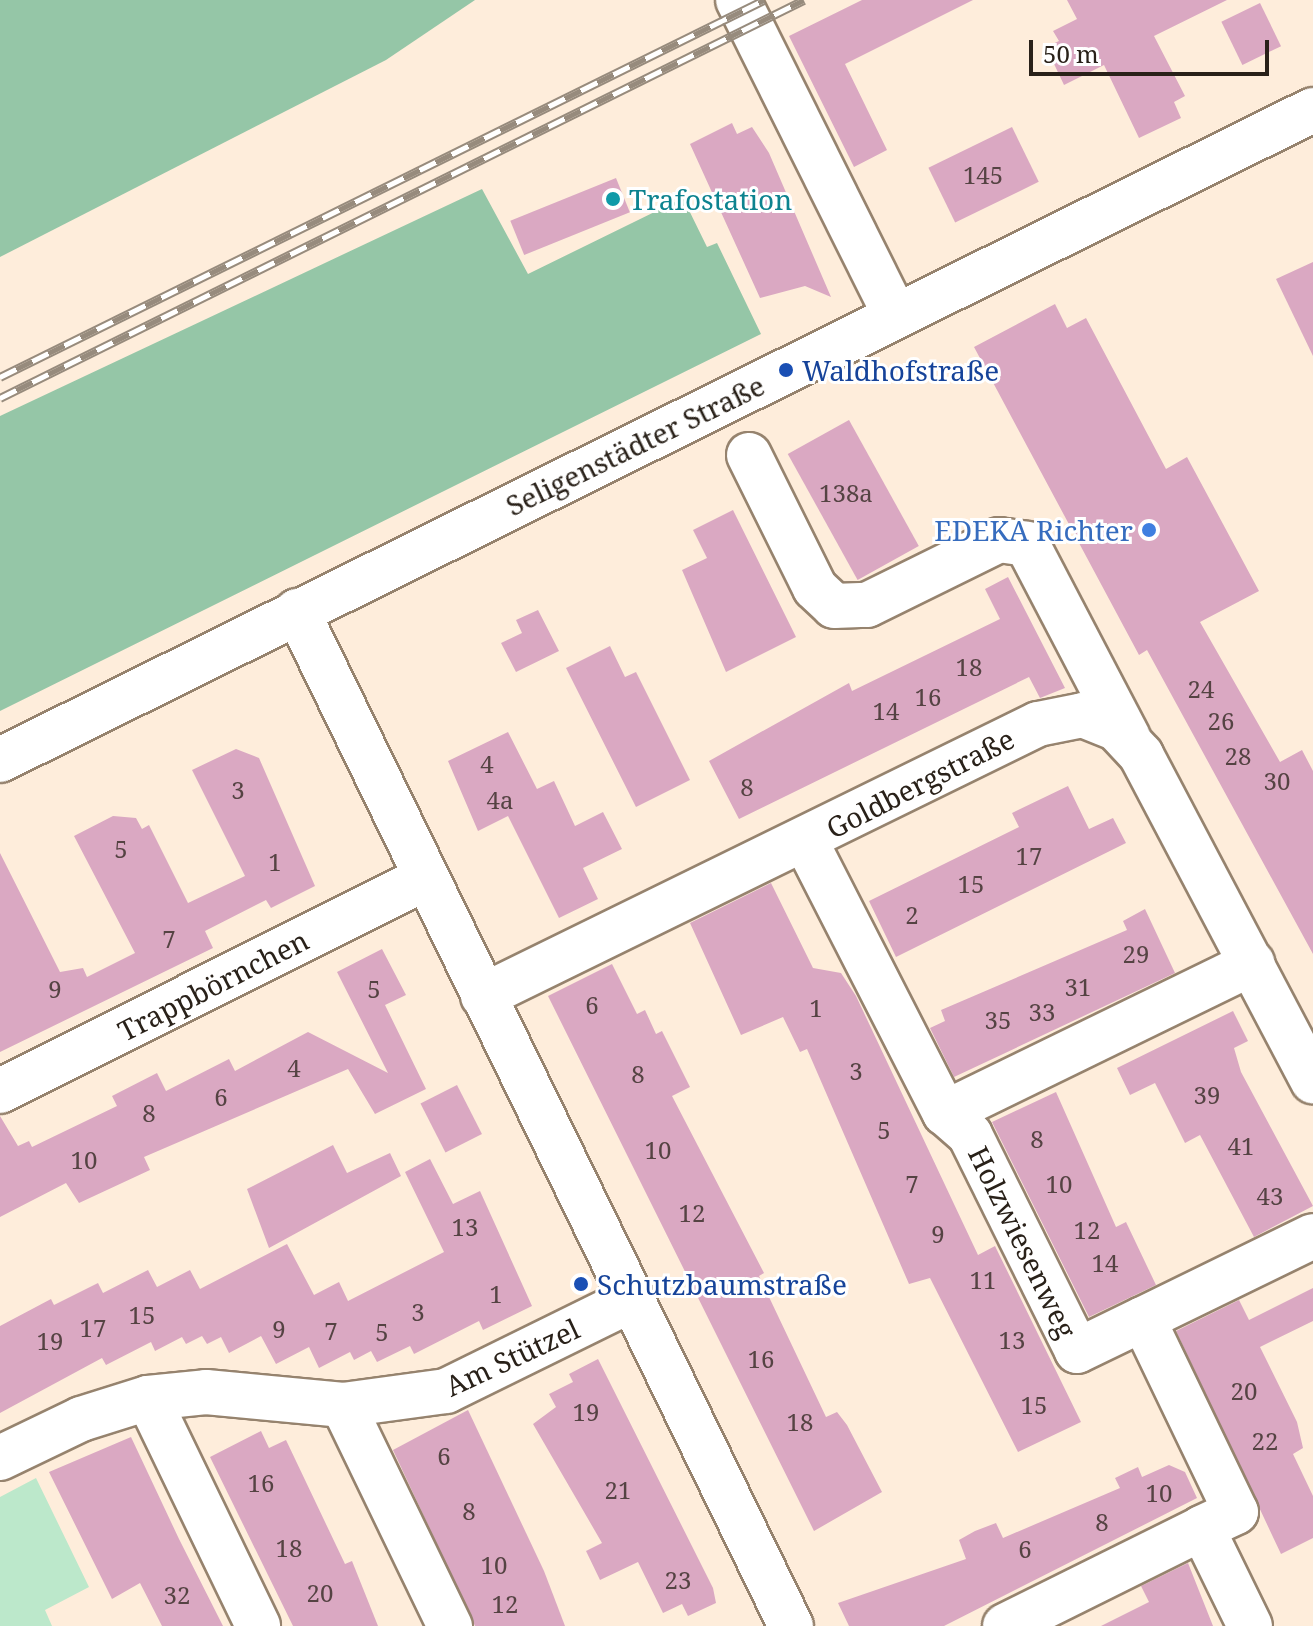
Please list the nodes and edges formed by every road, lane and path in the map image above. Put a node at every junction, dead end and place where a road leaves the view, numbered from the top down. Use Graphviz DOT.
graph roads {
  1 [pos="738,0"];
  2 [pos="1313,110"];
  3 [pos="895,315"];
  4 [pos="749,455"];
  5 [pos="297,611"];
  6 [pos="1128,737"];
  7 [pos="0,760"];
  8 [pos="805,840"];
  9 [pos="425,878"];
  10 [pos="1252,963"];
  11 [pos="483,996"];
  12 [pos="1313,1081"];
  13 [pos="0,1091"];
  14 [pos="945,1113"];
  15 [pos="1313,1236"];
  16 [pos="629,1301"];
  17 [pos="1143,1319"];
  18 [pos="148,1398"];
  19 [pos="343,1405"];
  20 [pos="0,1458"];
  21 [pos="1202,1528"];
  22 [pos="258,1626"];
  23 [pos="450,1626"];
  24 [pos="791,1626"];
  25 [pos="1005,1626"];
  26 [pos="1250,1626"];
  1 -- 3 [label="street"];
  2 -- 3 [label="street, Seligenstädter Straße"];
  3 -- 5 [label="street, Seligenstädter Straße"];
  4 -- 6 [label="street, Seligenstädter Straße"];
  5 -- 7 [label="street, Seligenstädter Straße"];
  5 -- 9 [label="street"];
  6 -- 8 [label="street, Goldbergstraße"];
  6 -- 10 [label="street"];
  8 -- 11 [label="street, Goldbergstraße"];
  8 -- 14 [label="street, Holzwiesenweg"];
  9 -- 11 [label="street"];
  9 -- 13 [label="street, Trappbörnchen"];
  10 -- 12 [label="street"];
  10 -- 14 [label="street"];
  11 -- 16 [label="street"];
  14 -- 17 [label="street, Holzwiesenweg"];
  15 -- 17 [label="street"];
  16 -- 19 [label="street, Am Stützel"];
  16 -- 24 [label="street"];
  17 -- 21 [label="street"];
  18 -- 19 [label="street, Am Stützel"];
  18 -- 20 [label="street, Am Stützel"];
  18 -- 22 [label="street"];
  19 -- 23 [label="street"];
  21 -- 25 [label="street"];
  21 -- 26 [label="street"];
}
